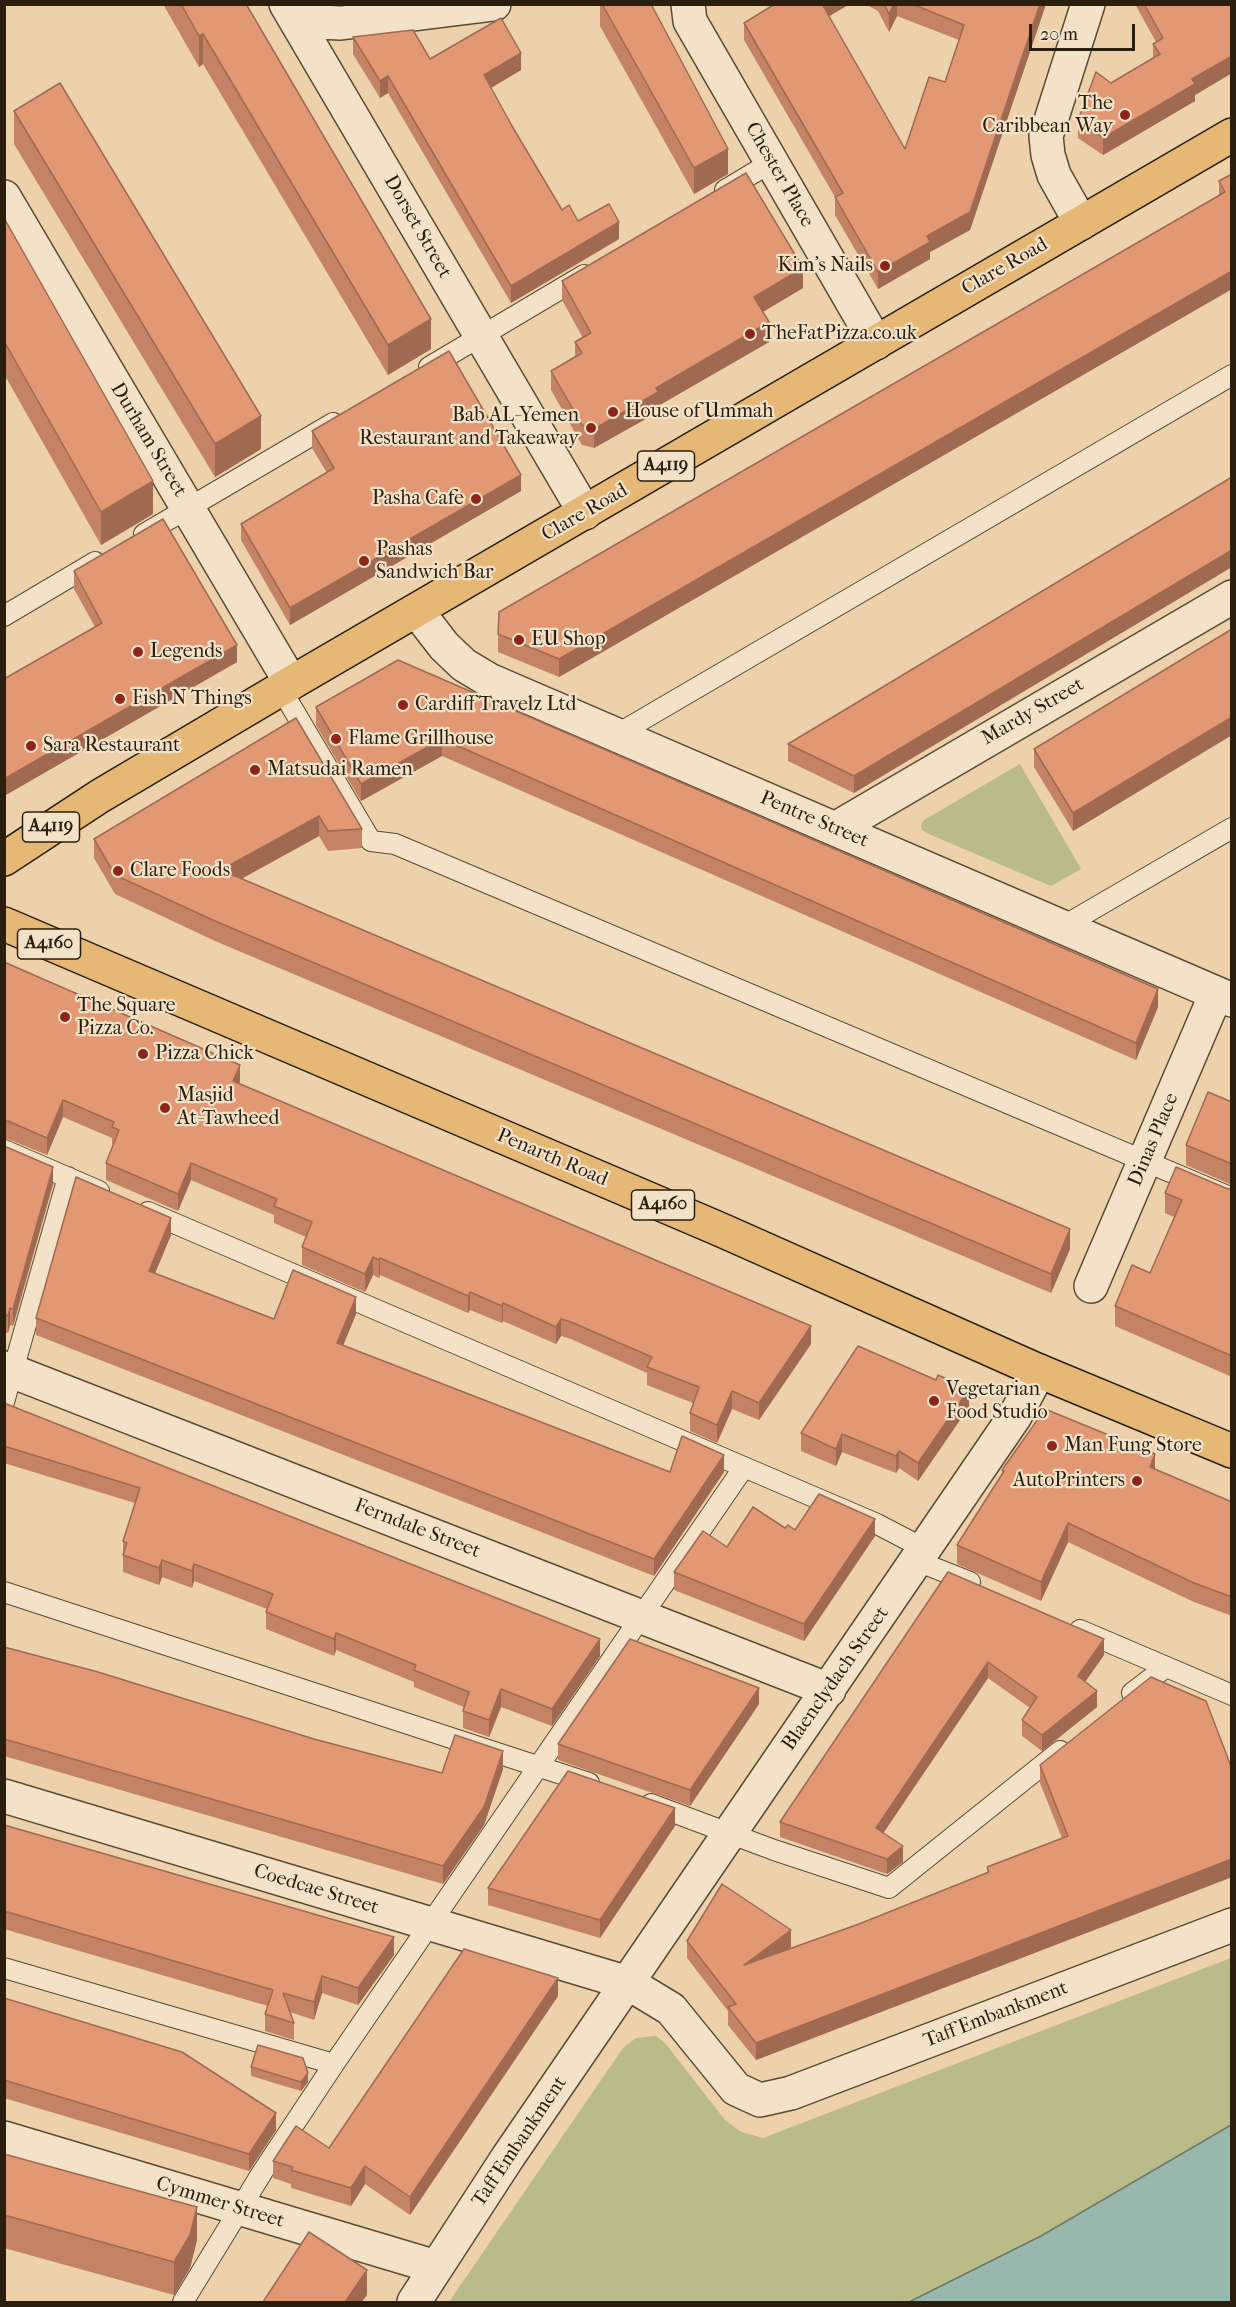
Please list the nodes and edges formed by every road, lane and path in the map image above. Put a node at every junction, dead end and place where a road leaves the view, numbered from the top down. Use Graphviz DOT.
graph roads {
  1 [pos="688,4"];
  2 [pos="1088,4"];
  3 [pos="494,5"];
  4 [pos="291,13"];
  5 [pos="1232,135"];
  6 [pos="772,162"];
  7 [pos="4,197"];
  8 [pos="712,198"];
  9 [pos="1081,223"];
  10 [pos="604,263"];
  11 [pos="481,336"];
  12 [pos="876,343"];
  13 [pos="1232,375"];
  14 [pos="414,376"];
  15 [pos="353,411"];
  16 [pos="188,508"];
  17 [pos="585,513"];
  18 [pos="1232,597"];
  19 [pos="417,611"];
  20 [pos="4,616"];
  21 [pos="286,686"];
  22 [pos="616,735"];
  23 [pos="1232,828"];
  24 [pos="835,829"];
  25 [pos="4,859"];
  26 [pos="4,924"];
  27 [pos="1062,927"];
  28 [pos="1224,997"];
  29 [pos="4,1150"];
  30 [pos="1145,1162"];
  31 [pos="68,1177"];
  32 [pos="1232,1198"];
  33 [pos="1091,1286"];
  34 [pos="1039,1371"];
  35 [pos="8,1381"];
  36 [pos="1232,1451"];
  37 [pos="744,1467"];
  38 [pos="921,1555"];
  39 [pos="983,1588"];
  40 [pos="4,1592"];
  41 [pos="640,1616"];
  42 [pos="1058,1620"];
  43 [pos="1166,1667"];
  44 [pos="829,1690"];
  45 [pos="1232,1695"];
  46 [pos="1119,1704"];
  47 [pos="1073,1740"];
  48 [pos="537,1766"];
  49 [pos="602,1788"];
  50 [pos="4,1796"];
  51 [pos="635,1798"];
  52 [pos="729,1833"];
  53 [pos="432,1924"];
  54 [pos="1232,1926"];
  55 [pos="4,1968"];
  56 [pos="628,1983"];
  57 [pos="334,2064"];
  58 [pos="760,2100"];
  59 [pos="4,2138"];
  60 [pos="240,2209"];
  61 [pos="436,2267"];
  62 [pos="183,2302"];
  63 [pos="414,2302"];
  1 -- 6 [label="street, Chester Place"];
  2 -- 9 [label="street"];
  3 -- 4 [label="street"];
  4 -- 11 [label="street, Dorset Street"];
  5 -- 9 [label="main road, Clare Road / A4119"];
  6 -- 8 [label="lane"];
  6 -- 12 [label="street, Chester Place"];
  7 -- 16 [label="street, Durham Street"];
  9 -- 12 [label="main road, Clare Road / A4119"];
  10 -- 11 [label="lane"];
  11 -- 14 [label="lane"];
  11 -- 17 [label="street, Dorset Street"];
  12 -- 17 [label="main road, Clare Road / A4119"];
  13 -- 22 [label="lane"];
  15 -- 16 [label="lane"];
  16 -- 20 [label="lane"];
  16 -- 21 [label="street, Durham Street"];
  17 -- 19 [label="main road, Clare Road / A4119"];
  18 -- 24 [label="street, Mardy Street"];
  19 -- 21 [label="main road, Clare Road / A4119"];
  19 -- 22 [label="street, Pentre Street"];
  21 -- 25 [label="main road, Clare Road / A4119"];
  21 -- 30 [label="lane"];
  22 -- 24 [label="street, Pentre Street"];
  23 -- 27 [label="lane"];
  24 -- 27 [label="street, Pentre Street"];
  26 -- 34 [label="main road, Penarth Road / A4160"];
  27 -- 28 [label="street, Pentre Street"];
  28 -- 30 [label="street, Dinas Place"];
  29 -- 31 [label="lane"];
  30 -- 32 [label="lane"];
  30 -- 33 [label="street, Dinas Place"];
  31 -- 35 [label="lane"];
  31 -- 37 [label="lane"];
  34 -- 36 [label="main road, Penarth Road / A4160"];
  34 -- 38 [label="street, Blaenclydach Street"];
  35 -- 41 [label="street, Ferndale Street"];
  37 -- 38 [label="lane"];
  37 -- 41 [label="lane"];
  38 -- 39 [label="lane"];
  38 -- 44 [label="street, Blaenclydach Street"];
  40 -- 48 [label="lane"];
  41 -- 44 [label="street, Ferndale Street"];
  41 -- 48 [label="lane"];
  42 -- 43 [label="lane"];
  43 -- 45 [label="lane"];
  43 -- 46 [label="lane"];
  44 -- 52 [label="street, Blaenclydach Street"];
  47 -- 52 [label="lane"];
  48 -- 49 [label="lane"];
  48 -- 53 [label="lane"];
  50 -- 53 [label="street, Coedcae Street"];
  51 -- 52 [label="lane"];
  52 -- 56 [label="street, Blaenclydach Street"];
  53 -- 56 [label="street, Coedcae Street"];
  53 -- 57 [label="lane"];
  54 -- 58 [label="street, Taff Embankment"];
  55 -- 57 [label="lane"];
  56 -- 58 [label="street, Coedcae Street"];
  56 -- 61 [label="street, Taff Embankment"];
  57 -- 60 [label="lane"];
  59 -- 60 [label="street, Cymmer Street"];
  60 -- 61 [label="street, Cymmer Street"];
  60 -- 62 [label="lane"];
  61 -- 63 [label="street, Taff Embankment"];
}
